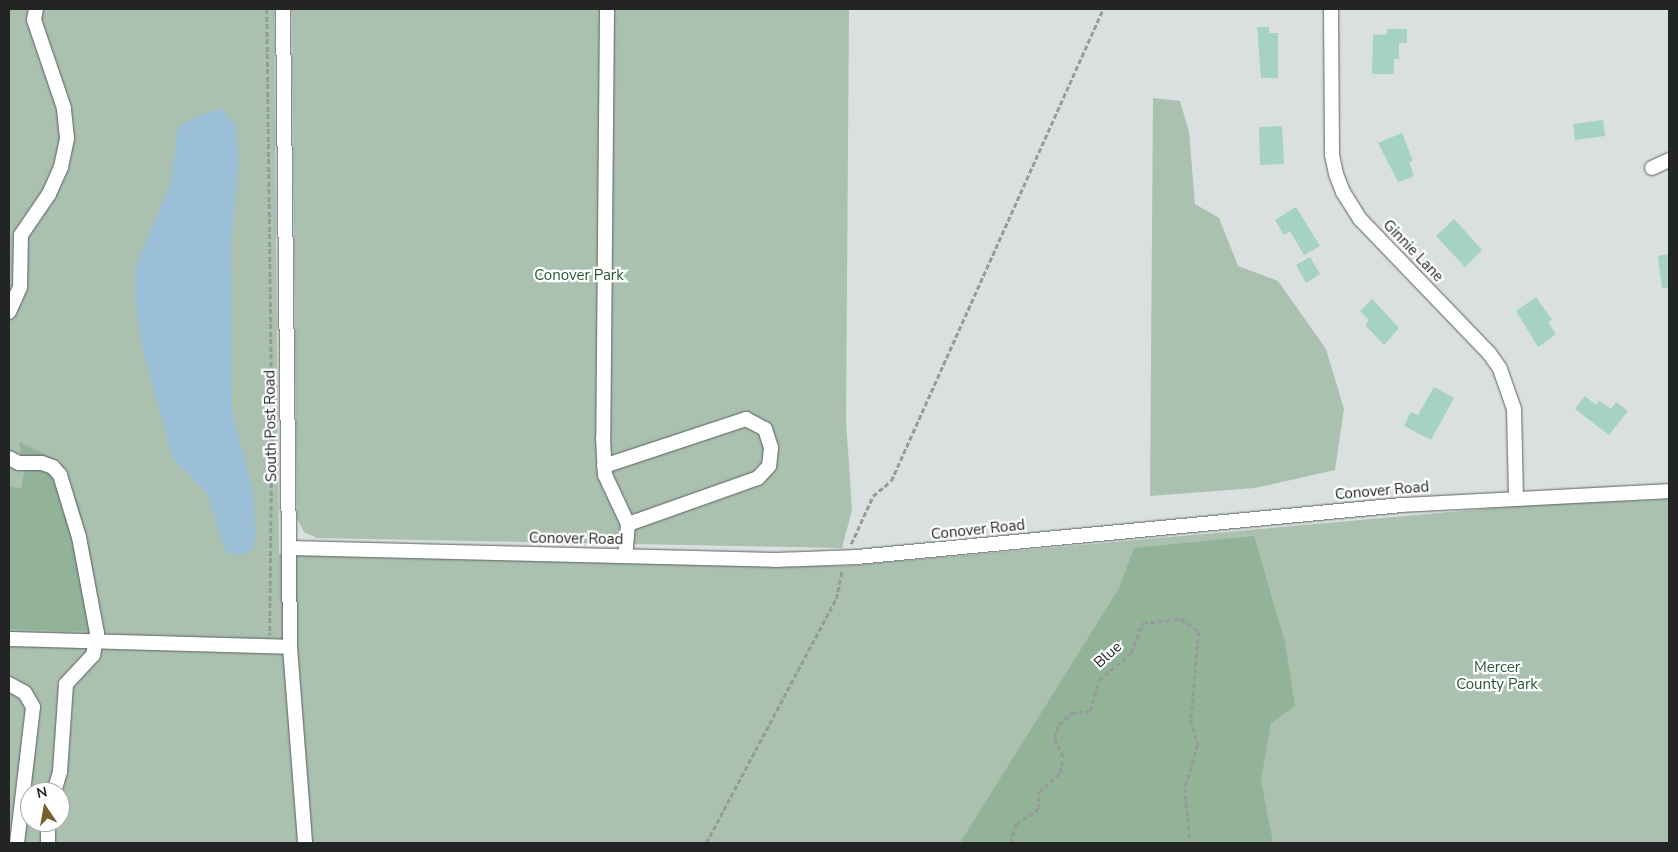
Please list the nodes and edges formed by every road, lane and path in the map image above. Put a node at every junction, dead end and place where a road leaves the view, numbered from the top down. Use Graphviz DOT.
graph roads {
  1 [pos="36,9"];
  2 [pos="267,9"];
  3 [pos="283,9"];
  4 [pos="607,9"];
  5 [pos="1104,9"];
  6 [pos="1331,9"];
  7 [pos="1669,160"];
  8 [pos="1652,168"];
  9 [pos="9,312"];
  10 [pos="9,458"];
  11 [pos="604,466"];
  12 [pos="1669,491"];
  13 [pos="1516,498"];
  14 [pos="628,524"];
  15 [pos="289,548"];
  16 [pos="625,556"];
  17 [pos="845,558"];
  18 [pos="9,639"];
  19 [pos="96,642"];
  20 [pos="271,645"];
  21 [pos="290,647"];
  22 [pos="9,684"];
  23 [pos="57,782"];
  24 [pos="17,843"];
  25 [pos="304,843"];
  26 [pos="706,843"];
  27 [pos="1010,843"];
  28 [pos="1190,843"];
  1 -- 9 [label="street"];
  2 -- 20 [label="path"];
  3 -- 15 [label="street, South Post Road"];
  4 -- 11 [label="street"];
  5 -- 17 [label="path"];
  6 -- 13 [label="street, Ginnie Lane"];
  7 -- 8 [label="street"];
  10 -- 19 [label="street"];
  11 -- 14 [label="street"];
  11 -- 14 [label="street"];
  12 -- 13 [label="street, Conover Road"];
  13 -- 17 [label="street, Conover Road"];
  14 -- 16 [label="street"];
  15 -- 16 [label="street, Conover Road"];
  15 -- 21 [label="street, South Post Road"];
  16 -- 17 [label="street, Conover Road"];
  17 -- 26 [label="path"];
  18 -- 19 [label="street"];
  19 -- 20 [label="street"];
  19 -- 23 [label="street"];
  20 -- 21 [label="street"];
  21 -- 25 [label="street, South Post Road"];
  22 -- 24 [label="street"];
  27 -- 28 [label="path, Blue"];
}
